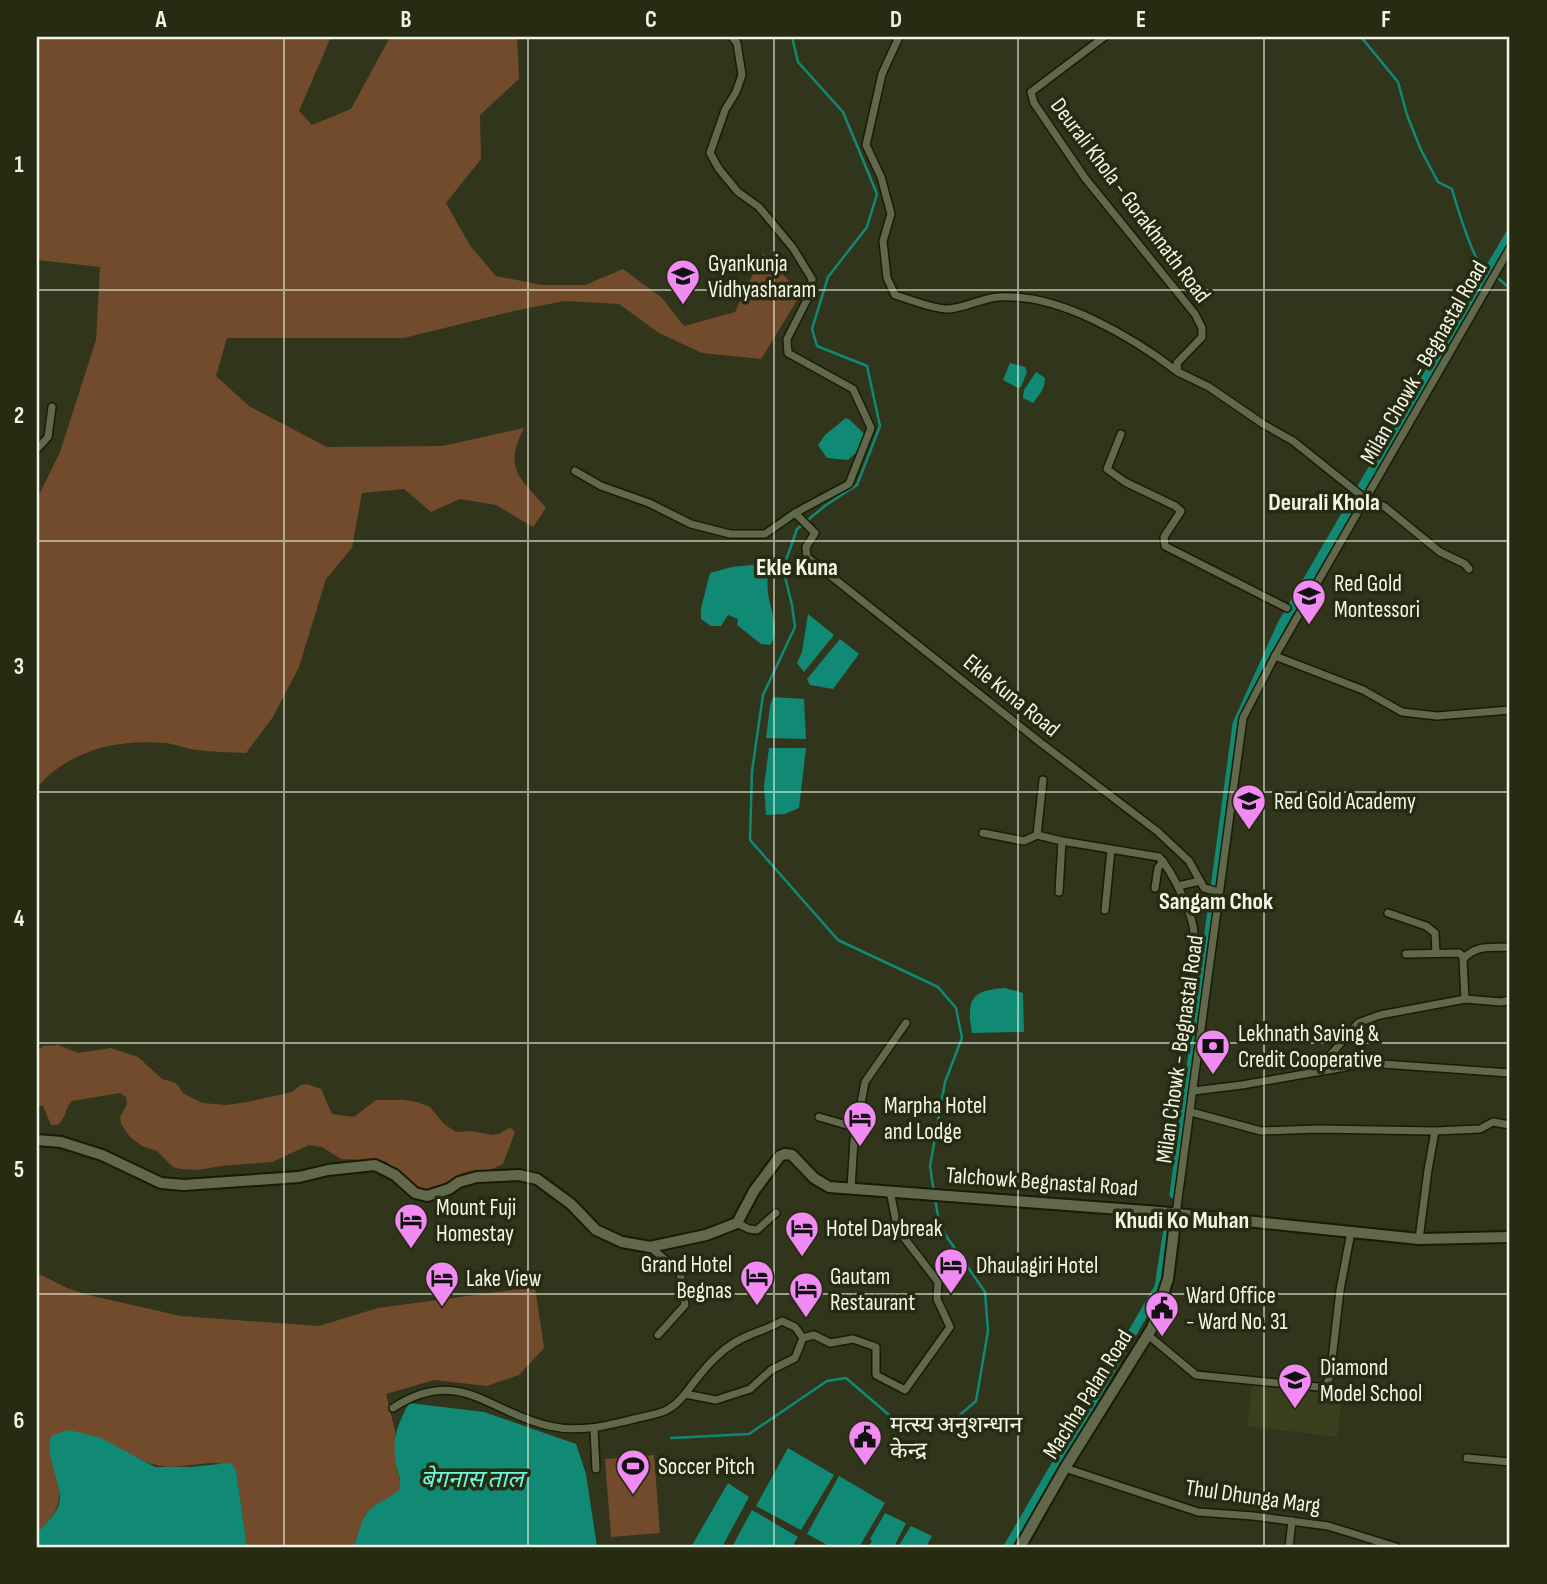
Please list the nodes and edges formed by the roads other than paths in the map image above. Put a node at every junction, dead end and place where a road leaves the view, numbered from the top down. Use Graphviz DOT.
graph roads {
  1 [pos="732,37"];
  2 [pos="899,37"];
  3 [pos="1104,37"];
  4 [pos="1510,248"];
  5 [pos="1178,372"];
  6 [pos="52,407"];
  7 [pos="1121,434"];
  8 [pos="37,449"];
  9 [pos="575,471"];
  10 [pos="1365,498"];
  11 [pos="795,513"];
  12 [pos="1469,569"];
  13 [pos="1287,608"];
  14 [pos="1275,656"];
  15 [pos="1510,710"];
  16 [pos="1043,779"];
  17 [pos="983,833"];
  18 [pos="1037,835"];
  19 [pos="1062,841"];
  20 [pos="1111,850"];
  21 [pos="1163,861"];
  22 [pos="1202,885"];
  23 [pos="1178,886"];
  24 [pos="1156,888"];
  25 [pos="1059,892"];
  26 [pos="1219,892"];
  27 [pos="1105,910"];
  28 [pos="1388,913"];
  29 [pos="1510,947"];
  30 [pos="1436,953"];
  31 [pos="1406,954"];
  32 [pos="1464,957"];
  33 [pos="1190,958"];
  34 [pos="1465,999"];
  35 [pos="1510,1000"];
  36 [pos="905,1023"];
  37 [pos="1316,1072"];
  38 [pos="1510,1073"];
  39 [pos="1193,1091"];
  40 [pos="1191,1112"];
  41 [pos="818,1117"];
  42 [pos="1510,1125"];
  43 [pos="857,1128"];
  44 [pos="1435,1131"];
  45 [pos="37,1140"];
  46 [pos="851,1188"];
  47 [pos="890,1191"];
  48 [pos="776,1213"];
  49 [pos="1176,1214"];
  50 [pos="737,1223"];
  51 [pos="1351,1232"];
  52 [pos="1510,1237"];
  53 [pos="1419,1239"];
  54 [pos="650,1247"];
  55 [pos="658,1335"];
  56 [pos="1148,1335"];
  57 [pos="803,1338"];
  58 [pos="685,1394"];
  59 [pos="393,1408"];
  60 [pos="594,1429"];
  61 [pos="1467,1458"];
  62 [pos="1510,1462"];
  63 [pos="1065,1468"];
  64 [pos="596,1469"];
  65 [pos="1292,1521"];
  66 [pos="1020,1547"];
  67 [pos="1289,1547"];
  68 [pos="1396,1547"];
  1 -- 11 [label="street"];
  2 -- 5 [label="street"];
  3 -- 5 [label="street, Deurali Khola - Gorakhnath Road"];
  4 -- 10 [label="street, Milan Chowk - Begnastal Road"];
  5 -- 10 [label="street"];
  6 -- 8 [label="street"];
  7 -- 13 [label="street"];
  9 -- 11 [label="street"];
  10 -- 12 [label="street"];
  10 -- 14 [label="street, Milan Chowk - Begnastal Road"];
  11 -- 22 [label="street, Ekle Kuna Road"];
  14 -- 15 [label="street"];
  14 -- 26 [label="street, Milan Chowk - Begnastal Road"];
  16 -- 18 [label="street"];
  17 -- 18 [label="street"];
  18 -- 19 [label="street"];
  19 -- 20 [label="street"];
  19 -- 25 [label="street"];
  20 -- 21 [label="street"];
  20 -- 27 [label="street"];
  21 -- 23 [label="street"];
  21 -- 24 [label="street"];
  22 -- 23 [label="street"];
  22 -- 26 [label="street"];
  23 -- 33 [label="street"];
  26 -- 39 [label="street, Milan Chowk - Begnastal Road"];
  28 -- 30 [label="street"];
  29 -- 32 [label="street"];
  30 -- 31 [label="street"];
  30 -- 32 [label="street"];
  32 -- 34 [label="street"];
  34 -- 35 [label="street"];
  34 -- 37 [label="street"];
  36 -- 43 [label="street"];
  37 -- 38 [label="street"];
  37 -- 39 [label="street"];
  39 -- 40 [label="street, Milan Chowk - Begnastal Road"];
  40 -- 44 [label="street"];
  40 -- 49 [label="street, Milan Chowk - Begnastal Road"];
  41 -- 43 [label="street"];
  42 -- 44 [label="street"];
  43 -- 46 [label="street"];
  44 -- 53 [label="street"];
  45 -- 54 [label="main road"];
  46 -- 47 [label="main road, Talchowk Begnastal Road"];
  46 -- 50 [label="main road, Talchowk Begnastal Road"];
  47 -- 49 [label="main road, Talchowk Begnastal Road"];
  47 -- 57 [label="street"];
  48 -- 50 [label="street"];
  49 -- 51 [label="main road, Talchowk Begnastal Road"];
  49 -- 56 [label="main road, Machha Palan Road"];
  50 -- 54 [label="main road"];
  51 -- 53 [label="main road, Talchowk Begnastal Road"];
  51 -- 56 [label="street"];
  52 -- 53 [label="main road, Talchowk Begnastal Road"];
  54 -- 55 [label="street"];
  56 -- 63 [label="main road, Machha Palan Road"];
  57 -- 58 [label="street"];
  57 -- 58 [label="street"];
  58 -- 60 [label="street"];
  59 -- 60 [label="street"];
  60 -- 64 [label="street"];
  61 -- 62 [label="street"];
  63 -- 65 [label="street, Thul Dhunga Marg"];
  63 -- 66 [label="main road, Machha Palan Road"];
  65 -- 67 [label="street"];
  65 -- 68 [label="street, Thul Dhunga Marg"];
}
